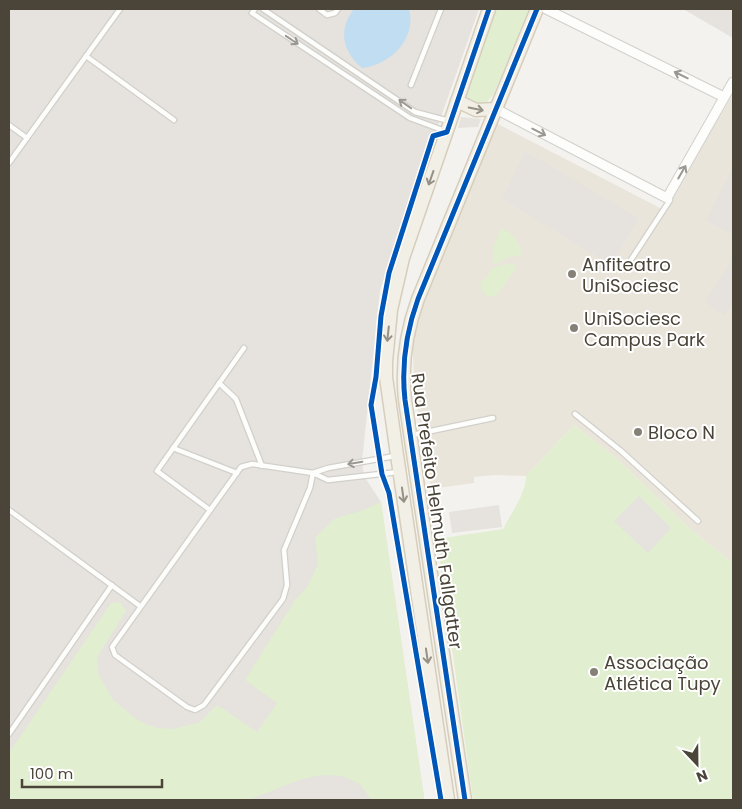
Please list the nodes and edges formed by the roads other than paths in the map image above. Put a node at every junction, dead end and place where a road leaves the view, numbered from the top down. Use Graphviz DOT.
graph roads {
  1 [pos="120,9"];
  2 [pos="255,9"];
  3 [pos="263,9"];
  4 [pos="318,9"];
  5 [pos="338,9"];
  6 [pos="441,9"];
  7 [pos="489,9"];
  8 [pos="537,9"];
  9 [pos="546,9"];
  10 [pos="86,56"];
  11 [pos="733,82"];
  12 [pos="411,85"];
  13 [pos="724,97"];
  14 [pos="457,101"];
  15 [pos="496,109"];
  16 [pos="174,120"];
  17 [pos="9,125"];
  18 [pos="448,127"];
  19 [pos="27,138"];
  20 [pos="9,163"];
  21 [pos="669,199"];
  22 [pos="625,270"];
  23 [pos="244,348"];
  24 [pos="219,383"];
  25 [pos="575,414"];
  26 [pos="494,418"];
  27 [pos="410,435"];
  28 [pos="173,448"];
  29 [pos="397,455"];
  30 [pos="262,466"];
  31 [pos="399,472"];
  32 [pos="237,473"];
  33 [pos="313,473"];
  34 [pos="9,510"];
  35 [pos="210,510"];
  36 [pos="698,521"];
  37 [pos="112,585"];
  38 [pos="140,606"];
  39 [pos="9,734"];
  40 [pos="448,800"];
  41 [pos="465,800"];
  1 -- 10 [label="lane"];
  2 -- 18 [label="lane, one-way"];
  18 -- 3 [label="lane, one-way"];
  4 -- 5 [label="lane"];
  6 -- 12 [label="lane"];
  7 -- 14 [label="main road"];
  8 -- 15 [label="main road, Rua Prefeito Helmuth Fallgatter"];
  13 -- 9 [label="street, one-way"];
  10 -- 16 [label="lane"];
  10 -- 19 [label="lane"];
  11 -- 13 [label="street"];
  21 -- 13 [label="street, one-way"];
  14 -- 15 [label="main road, one-way"];
  14 -- 18 [label="main road"];
  15 -- 21 [label="street, one-way"];
  15 -- 27 [label="main road, Rua Prefeito Helmuth Fallgatter"];
  17 -- 19 [label="lane"];
  18 -- 29 [label="main road, one-way"];
  19 -- 20 [label="lane"];
  21 -- 22 [label="lane"];
  23 -- 24 [label="lane"];
  24 -- 28 [label="lane"];
  24 -- 30 [label="lane"];
  25 -- 36 [label="lane"];
  26 -- 27 [label="lane"];
  27 -- 41 [label="main road, Rua Prefeito Helmuth Fallgatter"];
  28 -- 32 [label="lane"];
  28 -- 35 [label="lane"];
  29 -- 31 [label="main road"];
  29 -- 33 [label="lane, one-way"];
  30 -- 32 [label="lane"];
  30 -- 33 [label="lane"];
  31 -- 33 [label="lane"];
  31 -- 40 [label="main road, one-way"];
  32 -- 35 [label="lane"];
  33 -- 38 [label="lane"];
  34 -- 37 [label="lane"];
  35 -- 38 [label="lane"];
  37 -- 38 [label="lane"];
  37 -- 39 [label="lane"];
}
